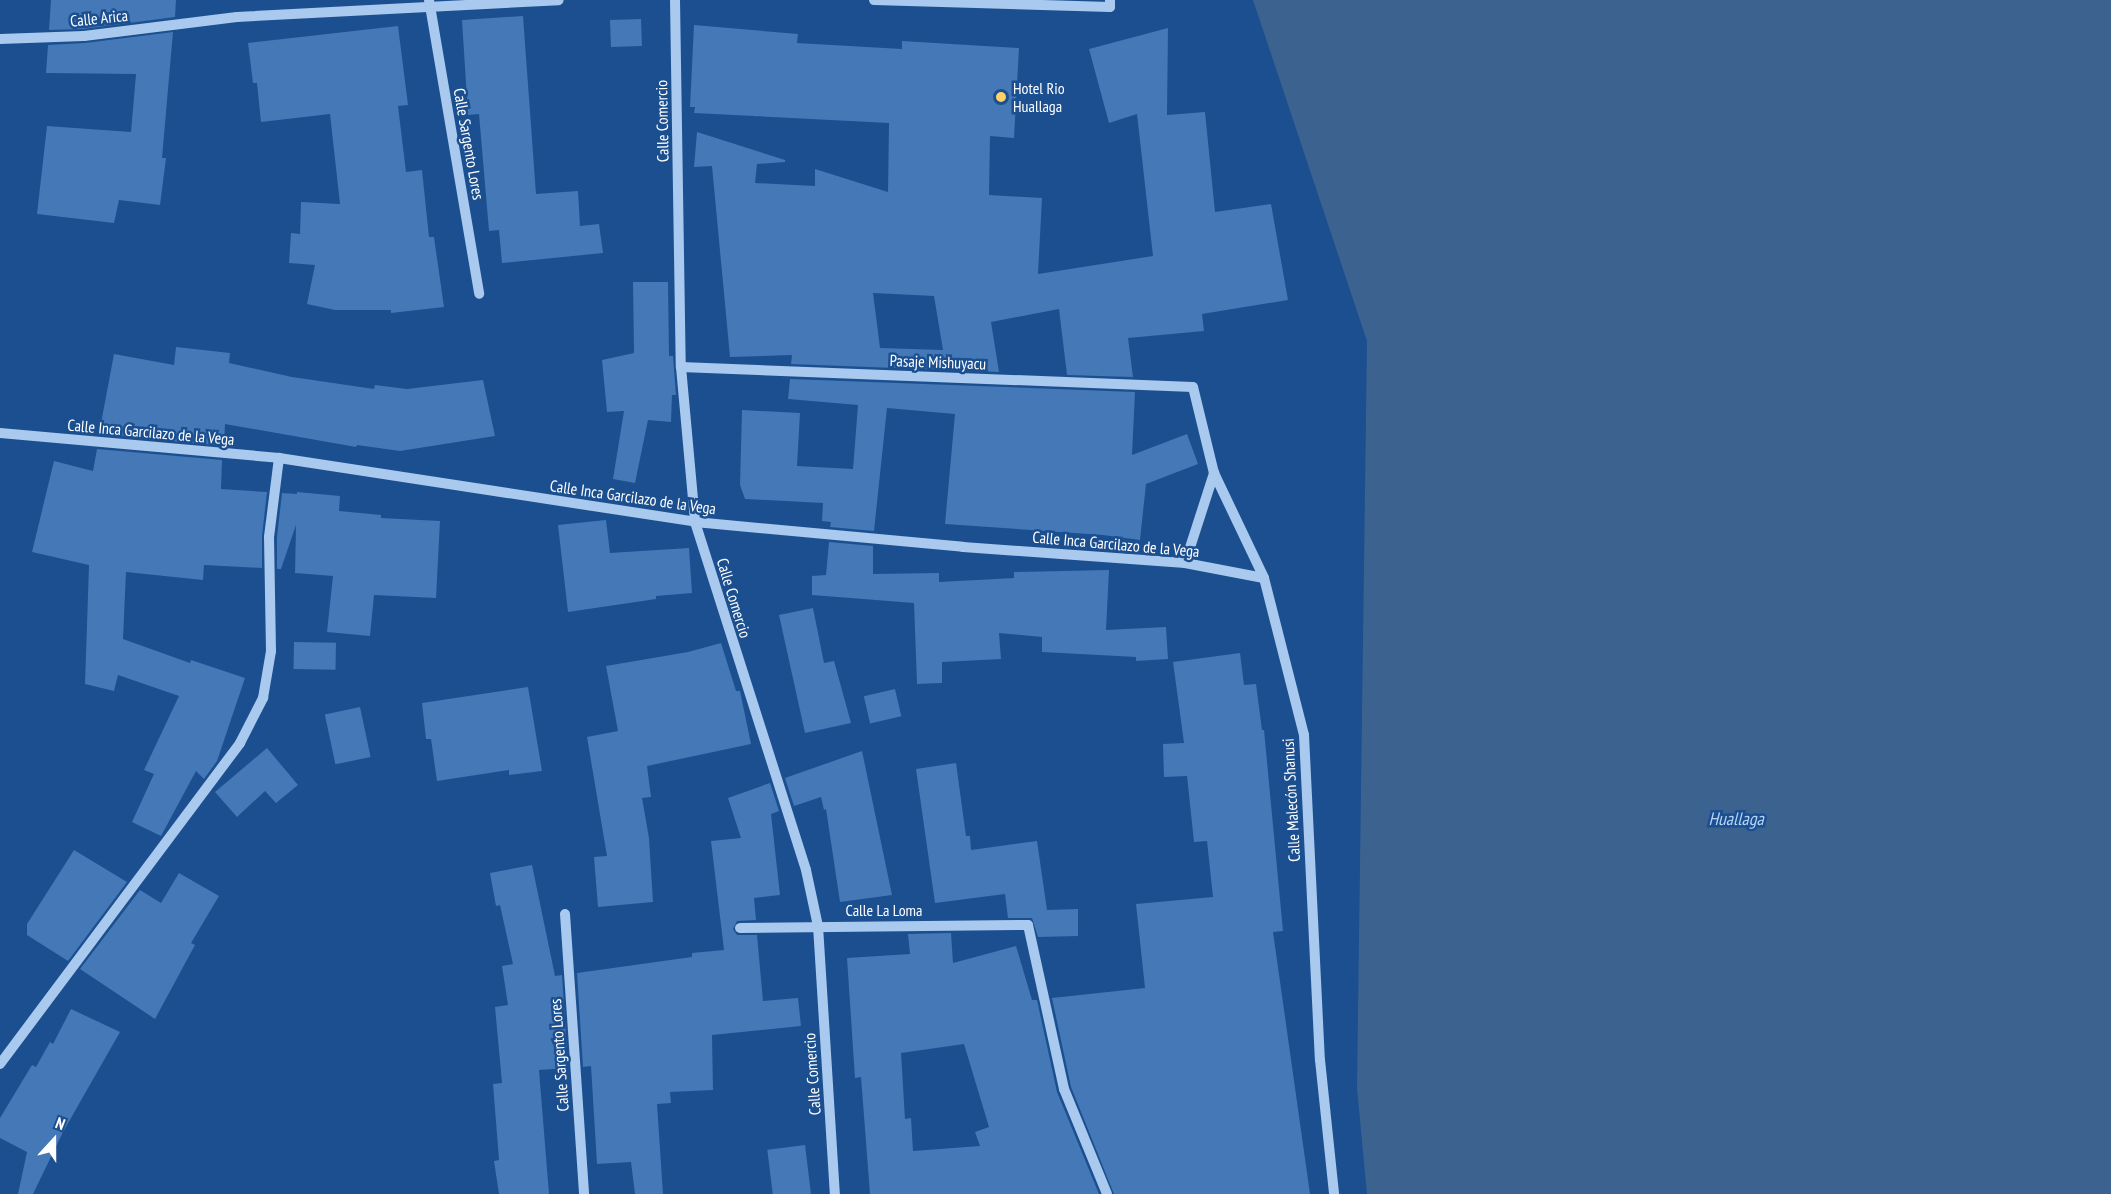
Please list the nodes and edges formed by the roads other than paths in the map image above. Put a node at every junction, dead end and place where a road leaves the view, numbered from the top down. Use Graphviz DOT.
graph roads {
  1 [pos="559,0"];
  2 [pos="675,0"];
  3 [pos="874,0"];
  4 [pos="1110,3"];
  5 [pos="430,4"];
  6 [pos="0,39"];
  7 [pos="479,294"];
  8 [pos="681,367"];
  9 [pos="1193,387"];
  10 [pos="0,433"];
  11 [pos="279,458"];
  12 [pos="1214,473"];
  13 [pos="695,522"];
  14 [pos="1185,563"];
  15 [pos="1264,578"];
  16 [pos="565,914"];
  17 [pos="818,926"];
  18 [pos="740,928"];
  19 [pos="0,1064"];
  20 [pos="584,1194"];
  21 [pos="835,1194"];
  22 [pos="1107,1194"];
  23 [pos="1334,1194"];
  1 -- 5 [label="street, Calle Arica"];
  2 -- 8 [label="street, Calle Comercio"];
  3 -- 4 [label="street"];
  5 -- 6 [label="street, Calle Arica"];
  5 -- 7 [label="street, Calle Sargento Lores"];
  8 -- 9 [label="street, Pasaje Mishuyacu"];
  8 -- 13 [label="street, Calle Comercio"];
  9 -- 12 [label="street, Calle Malecón Shanusi"];
  10 -- 11 [label="street, Calle Inca Garcilazo de la Vega"];
  11 -- 13 [label="street, Calle Inca Garcilazo de la Vega"];
  11 -- 19 [label="street"];
  12 -- 14 [label="street"];
  12 -- 15 [label="street, Calle Malecón Shanusi"];
  13 -- 14 [label="street, Calle Inca Garcilazo de la Vega"];
  13 -- 17 [label="street, Calle Comercio"];
  14 -- 15 [label="street, Calle Inca Garcilazo de la Vega"];
  15 -- 23 [label="street, Calle Malecón Shanusi"];
  16 -- 20 [label="street, Calle Sargento Lores"];
  17 -- 18 [label="street, Calle La Loma"];
  17 -- 21 [label="street, Calle Comercio"];
  17 -- 22 [label="street, Calle La Loma"];
}
